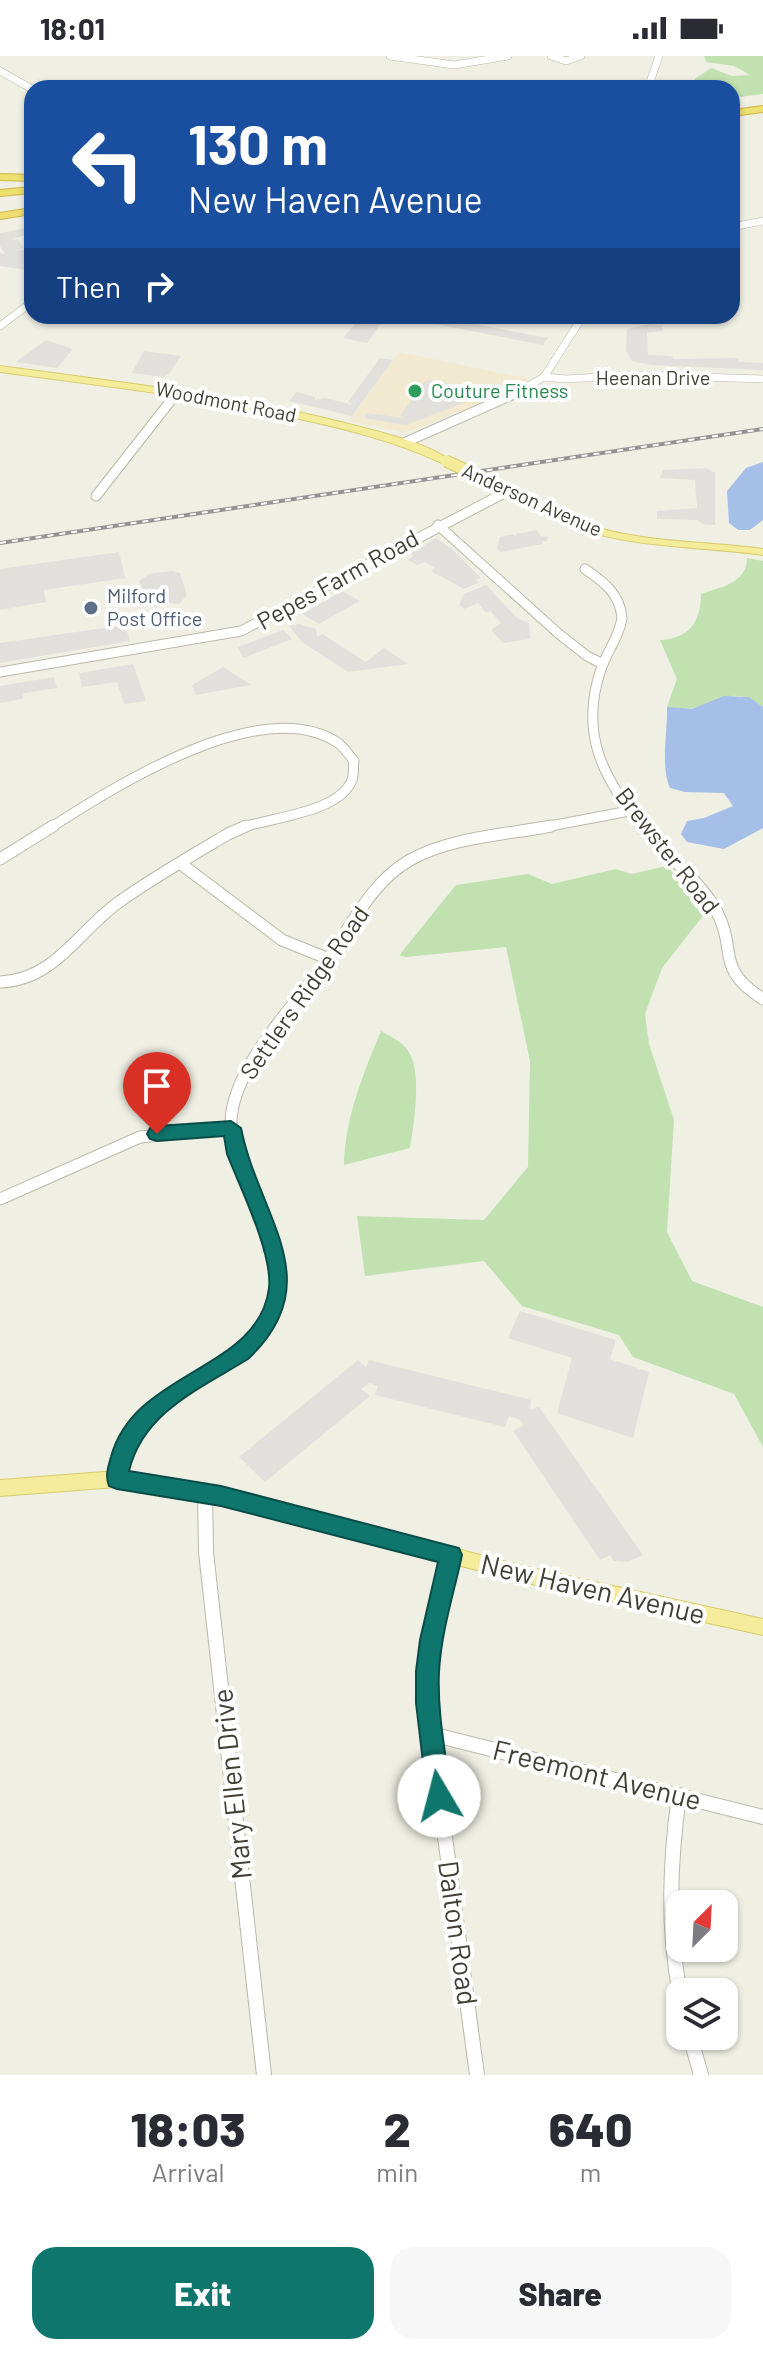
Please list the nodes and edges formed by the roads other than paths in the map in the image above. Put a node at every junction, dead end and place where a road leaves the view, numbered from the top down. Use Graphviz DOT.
graph roads {
  1 [pos="390,56"];
  2 [pos="508,56"];
  3 [pos="551,56"];
  4 [pos="581,56"];
  5 [pos="659,56"];
  6 [pos="0,71"];
  7 [pos="652,80"];
  8 [pos="24,84"];
  9 [pos="763,100"];
  10 [pos="740,103"];
  11 [pos="763,109"];
  12 [pos="740,112"];
  13 [pos="0,177"];
  14 [pos="24,178"];
  15 [pos="24,191"];
  16 [pos="0,193"];
  17 [pos="24,200"];
  18 [pos="0,202"];
  19 [pos="24,212"];
  20 [pos="0,216"];
  21 [pos="763,221"];
  22 [pos="740,225"];
  23 [pos="24,308"];
  24 [pos="578,324"];
  25 [pos="0,326"];
  26 [pos="0,369"];
  27 [pos="544,377"];
  28 [pos="763,379"];
  29 [pos="179,391"];
  30 [pos="406,442"];
  31 [pos="446,461"];
  32 [pos="508,491"];
  33 [pos="96,496"];
  34 [pos="438,525"];
  35 [pos="763,552"];
  36 [pos="585,569"];
  37 [pos="603,664"];
  38 [pos="0,672"];
  39 [pos="629,811"];
  40 [pos="0,859"];
  41 [pos="181,864"];
  42 [pos="329,959"];
  43 [pos="0,982"];
  44 [pos="763,999"];
  45 [pos="231,1128"];
  46 [pos="0,1199"];
  47 [pos="117,1479"];
  48 [pos="0,1488"];
  49 [pos="205,1492"];
  50 [pos="451,1555"];
  51 [pos="763,1627"];
  52 [pos="431,1734"];
  53 [pos="679,1795"];
  54 [pos="763,1817"];
  55 [pos="677,1978"];
  56 [pos="694,2050"];
  57 [pos="264,2075"];
  58 [pos="477,2075"];
  59 [pos="701,2075"];
  1 -- 2 [label="street"];
  3 -- 4 [label="street"];
  5 -- 7 [label="street"];
  6 -- 8 [label="street"];
  9 -- 10 [label="highway"];
  11 -- 12 [label="highway"];
  13 -- 14 [label="highway"];
  15 -- 16 [label="highway"];
  17 -- 18 [label="highway"];
  19 -- 20 [label="highway"];
  21 -- 22 [label="street"];
  23 -- 25 [label="street"];
  24 -- 27 [label="street"];
  26 -- 29 [label="main road, Woodmont Road"];
  27 -- 28 [label="street, Heenan Drive"];
  27 -- 30 [label="street"];
  29 -- 30 [label="main road, Woodmont Road"];
  29 -- 33 [label="street"];
  30 -- 31 [label="main road, Woodmont Road"];
  31 -- 32 [label="main road, Anderson Avenue, bridge"];
  32 -- 34 [label="street"];
  32 -- 35 [label="main road, Anderson Avenue"];
  34 -- 37 [label="street"];
  34 -- 38 [label="street, Pepes Farm Road"];
  36 -- 37 [label="street, Brewster Road"];
  37 -- 39 [label="street, Brewster Road"];
  39 -- 42 [label="street, Settlers Ridge Road"];
  39 -- 44 [label="street, Brewster Road"];
  40 -- 41 [label="street"];
  41 -- 42 [label="street"];
  41 -- 43 [label="street"];
  42 -- 45 [label="street, Settlers Ridge Road"];
  45 -- 46 [label="street"];
  45 -- 47 [label="street, Settlers Ridge Road"];
  47 -- 48 [label="main road, New Haven Avenue"];
  47 -- 49 [label="main road, New Haven Avenue"];
  49 -- 50 [label="main road, New Haven Avenue"];
  49 -- 57 [label="street, Mary Ellen Drive"];
  50 -- 51 [label="main road, New Haven Avenue"];
  50 -- 52 [label="street, Dalton Road"];
  52 -- 53 [label="street, Freemont Avenue"];
  52 -- 58 [label="street, Dalton Road"];
  53 -- 54 [label="street, Freemont Avenue"];
  53 -- 55 [label="street"];
  56 -- 59 [label="street"];
}
